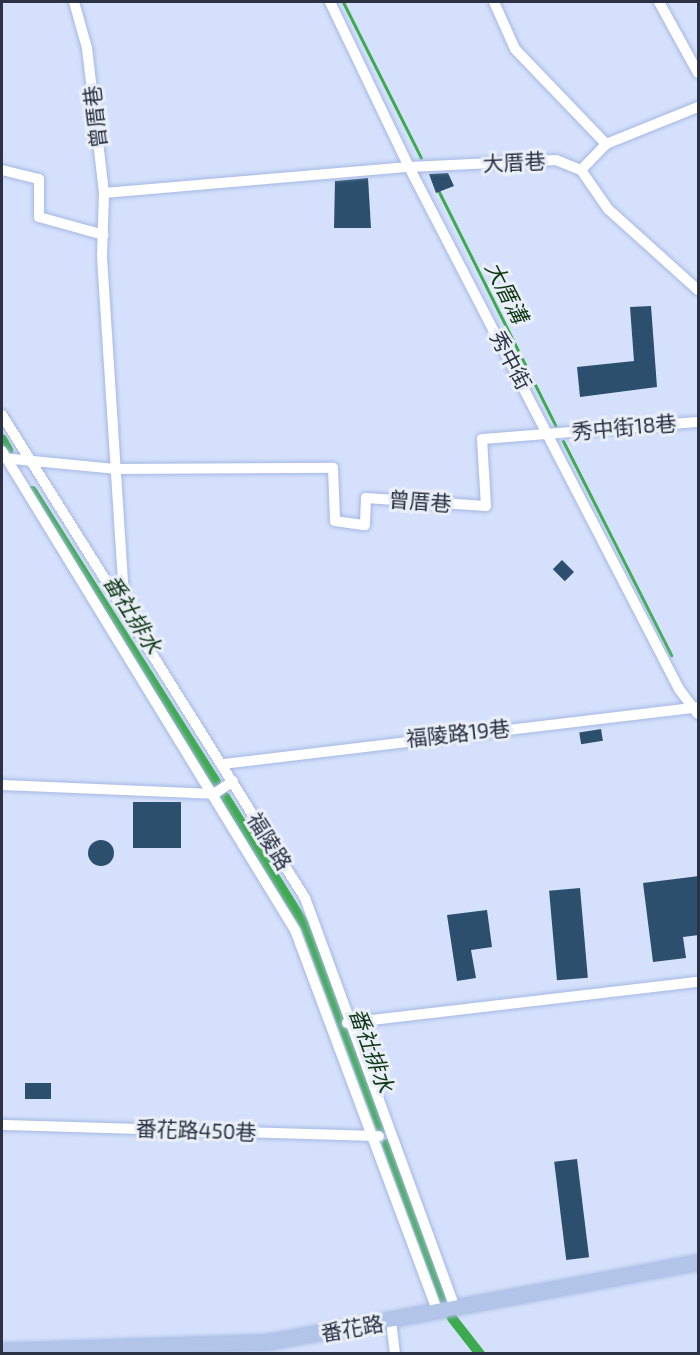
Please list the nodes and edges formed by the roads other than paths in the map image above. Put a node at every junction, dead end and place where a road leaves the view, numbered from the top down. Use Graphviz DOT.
graph roads {
  1 [pos="74,2"];
  2 [pos="330,2"];
  3 [pos="494,2"];
  4 [pos="659,2"];
  5 [pos="699,73"];
  6 [pos="699,107"];
  7 [pos="606,144"];
  8 [pos="409,167"];
  9 [pos="2,170"];
  10 [pos="581,170"];
  11 [pos="104,193"];
  12 [pos="104,235"];
  13 [pos="699,290"];
  14 [pos="2,415"];
  15 [pos="699,422"];
  16 [pos="549,434"];
  17 [pos="3,456"];
  18 [pos="28,458"];
  19 [pos="117,469"];
  20 [pos="125,614"];
  21 [pos="697,710"];
  22 [pos="223,764"];
  23 [pos="233,781"];
  24 [pos="2,785"];
  25 [pos="214,794"];
  26 [pos="699,982"];
  27 [pos="346,1023"];
  28 [pos="2,1125"];
  29 [pos="374,1136"];
  30 [pos="390,1136"];
  31 [pos="699,1263"];
  32 [pos="455,1308"];
  33 [pos="438,1311"];
  34 [pos="391,1321"];
  35 [pos="2,1351"];
  36 [pos="24,1352"];
  37 [pos="395,1353"];
  1 -- 11 [label="street, 曾厝巷"];
  2 -- 8 [label="street, 秀中街"];
  3 -- 7 [label="street"];
  4 -- 5 [label="street"];
  6 -- 7 [label="street"];
  7 -- 10 [label="street"];
  8 -- 10 [label="street, 大厝巷"];
  8 -- 11 [label="street, 大厝巷"];
  8 -- 16 [label="street, 秀中街"];
  9 -- 12 [label="street"];
  10 -- 13 [label="street"];
  11 -- 12 [label="street, 曾厝巷"];
  12 -- 19 [label="street, 曾厝巷"];
  14 -- 18 [label="street, 福陵路"];
  15 -- 16 [label="street, 秀中街18巷"];
  16 -- 19 [label="street, 曾厝巷"];
  16 -- 21 [label="street, 秀中街"];
  17 -- 18 [label="street, 曾厝巷"];
  17 -- 25 [label="street"];
  18 -- 19 [label="street, 曾厝巷"];
  18 -- 20 [label="street, 福陵路"];
  19 -- 20 [label="street, 曾厝巷"];
  20 -- 22 [label="street, 福陵路"];
  21 -- 22 [label="street, 福陵路19巷"];
  22 -- 23 [label="street, 福陵路"];
  23 -- 25 [label="street"];
  23 -- 27 [label="street, 福陵路"];
  24 -- 25 [label="street"];
  25 -- 29 [label="street"];
  26 -- 27 [label="street"];
  27 -- 30 [label="street, 福陵路"];
  28 -- 29 [label="street, 番花路450巷"];
  29 -- 30 [label="street, 番花路450巷"];
  29 -- 33 [label="street"];
  30 -- 32 [label="street, 福陵路"];
  31 -- 32 [label="main road, 番花路"];
  32 -- 33 [label="main road, 番花路"];
  33 -- 34 [label="main road, 番花路"];
  34 -- 36 [label="main road, 番花路"];
  34 -- 37 [label="street"];
  35 -- 36 [label="main road, 番花路"];
}
